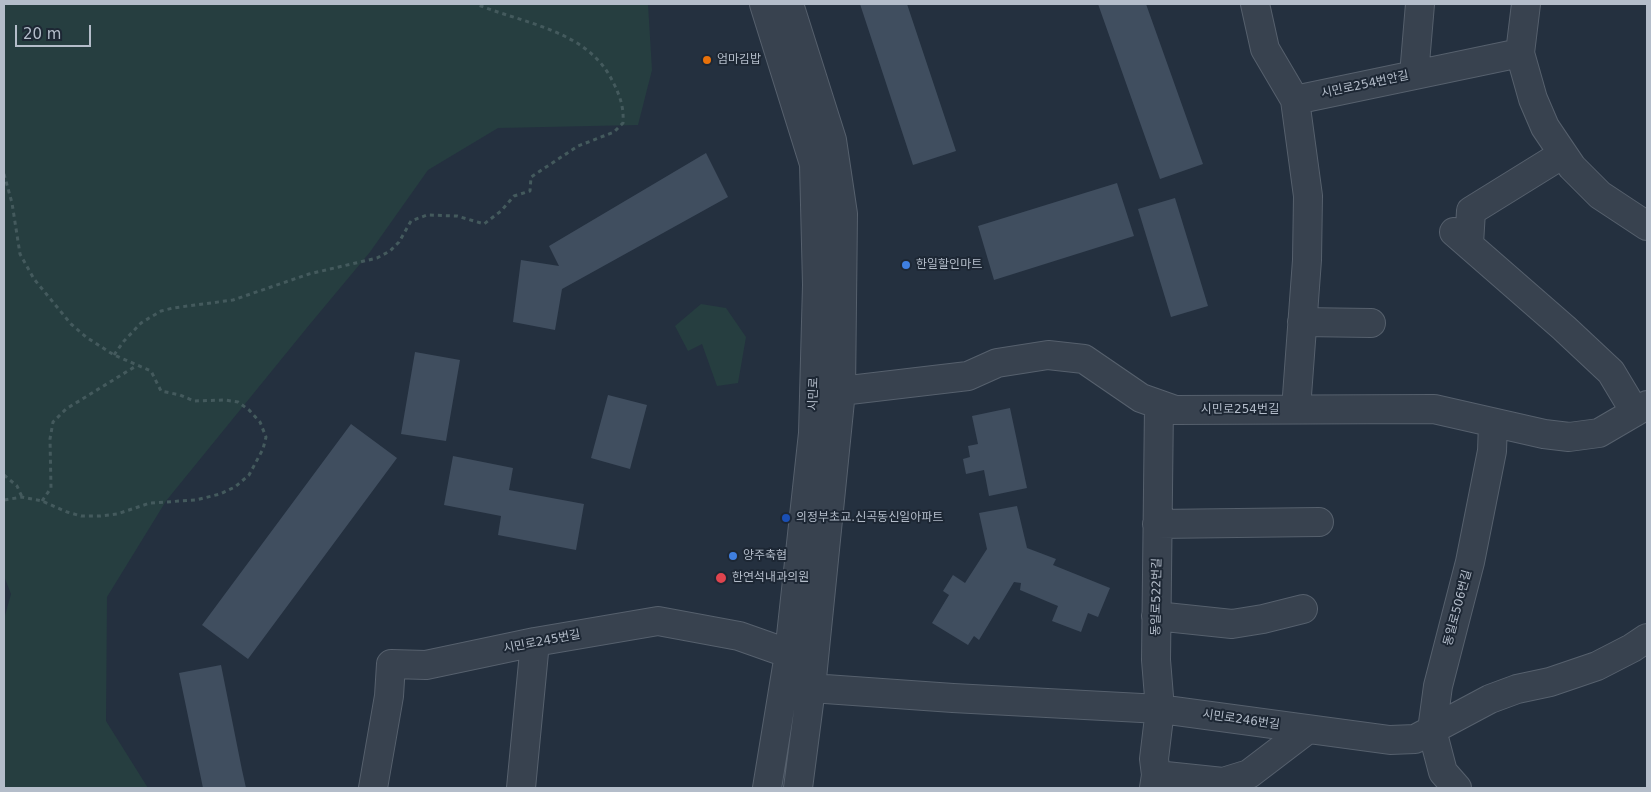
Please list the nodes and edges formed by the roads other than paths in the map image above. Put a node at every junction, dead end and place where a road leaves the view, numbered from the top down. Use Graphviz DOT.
graph roads {
  1 [pos="764,4"];
  2 [pos="789,4"];
  3 [pos="1255,4"];
  4 [pos="1420,4"];
  5 [pos="1526,4"];
  6 [pos="1520,53"];
  7 [pos="1414,75"];
  8 [pos="1295,100"];
  9 [pos="1563,154"];
  10 [pos="1647,226"];
  11 [pos="1302,322"];
  12 [pos="1371,323"];
  13 [pos="841,391"];
  14 [pos="1160,405"];
  15 [pos="1641,408"];
  16 [pos="1296,409"];
  17 [pos="1493,423"];
  18 [pos="1319,522"];
  19 [pos="1158,524"];
  20 [pos="1304,609"];
  21 [pos="1156,616"];
  22 [pos="1647,638"];
  23 [pos="535,642"];
  24 [pos="805,668"];
  25 [pos="1160,709"];
  26 [pos="1308,729"];
  27 [pos="1432,730"];
  28 [pos="1155,782"];
  29 [pos="1224,785"];
  30 [pos="373,788"];
  31 [pos="521,788"];
  32 [pos="767,788"];
  33 [pos="798,788"];
  34 [pos="1457,788"];
  1 -- 24 [label="street, 시민로"];
  2 -- 13 [label="street, 시민로"];
  3 -- 8 [label="street"];
  4 -- 7 [label="street"];
  5 -- 6 [label="street"];
  6 -- 7 [label="street, 시민로254번안길"];
  6 -- 9 [label="street"];
  7 -- 8 [label="street, 시민로254번안길"];
  8 -- 11 [label="street"];
  9 -- 10 [label="street"];
  9 -- 15 [label="street"];
  11 -- 12 [label="street"];
  11 -- 16 [label="street"];
  13 -- 14 [label="street, 시민로254번길"];
  13 -- 24 [label="street, 시민로"];
  14 -- 16 [label="street, 시민로254번길"];
  14 -- 19 [label="street, 동일로522번길"];
  15 -- 17 [label="street, 시민로254번길"];
  16 -- 17 [label="street, 시민로254번길"];
  17 -- 27 [label="street, 동일로506번길"];
  18 -- 19 [label="street"];
  19 -- 21 [label="street, 동일로522번길"];
  20 -- 21 [label="street"];
  21 -- 25 [label="street, 동일로522번길"];
  22 -- 27 [label="street, 시민로246번길"];
  23 -- 24 [label="street, 시민로245번길"];
  23 -- 30 [label="street, 시민로245번길"];
  23 -- 31 [label="street"];
  24 -- 25 [label="street, 시민로246번길"];
  24 -- 32 [label="street, 시민로"];
  24 -- 33 [label="street, 시민로"];
  25 -- 26 [label="street, 시민로246번길"];
  25 -- 28 [label="street, 동일로522번길"];
  26 -- 27 [label="street, 시민로246번길"];
  26 -- 29 [label="street"];
  27 -- 34 [label="street, 동일로506번길"];
  28 -- 29 [label="street"];
}
